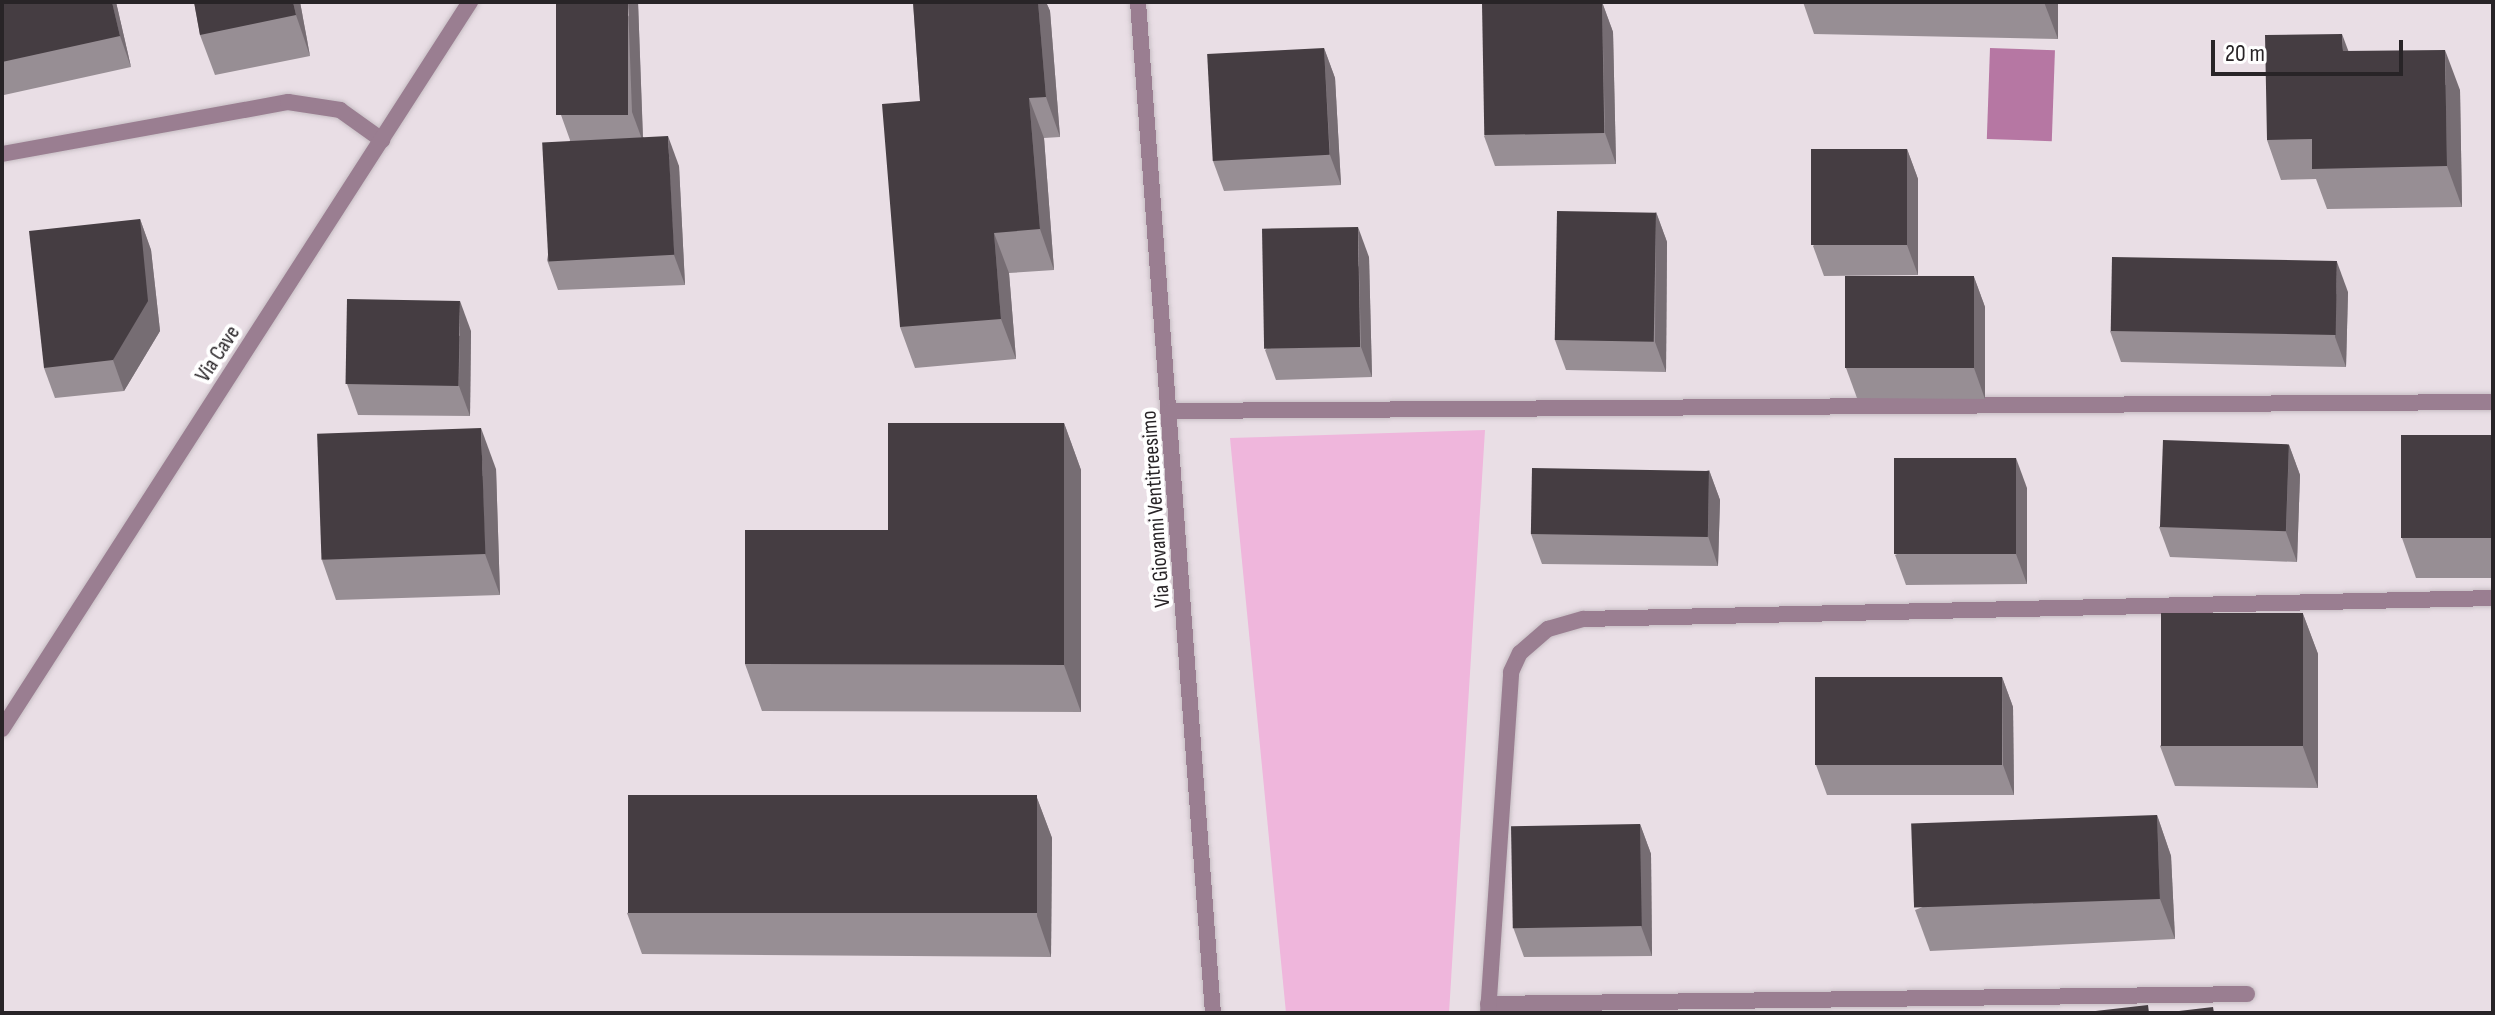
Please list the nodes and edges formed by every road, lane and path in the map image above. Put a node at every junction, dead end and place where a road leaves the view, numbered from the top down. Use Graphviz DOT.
graph roads {
  1 [pos="470,2"];
  2 [pos="1138,2"];
  3 [pos="382,140"];
  4 [pos="2,154"];
  5 [pos="2493,402"];
  6 [pos="1171,411"];
  7 [pos="2493,598"];
  8 [pos="2,729"];
  9 [pos="2247,994"];
  10 [pos="1488,1009"];
  11 [pos="1213,1013"];
  1 -- 3 [label="street, Via Cave"];
  2 -- 6 [label="street, Via Giovanni Ventitreesimo"];
  3 -- 4 [label="street"];
  3 -- 8 [label="street, Via Cave"];
  5 -- 6 [label="street"];
  6 -- 11 [label="street, Via Giovanni Ventitreesimo"];
  7 -- 10 [label="street"];
  9 -- 10 [label="street"];
}
